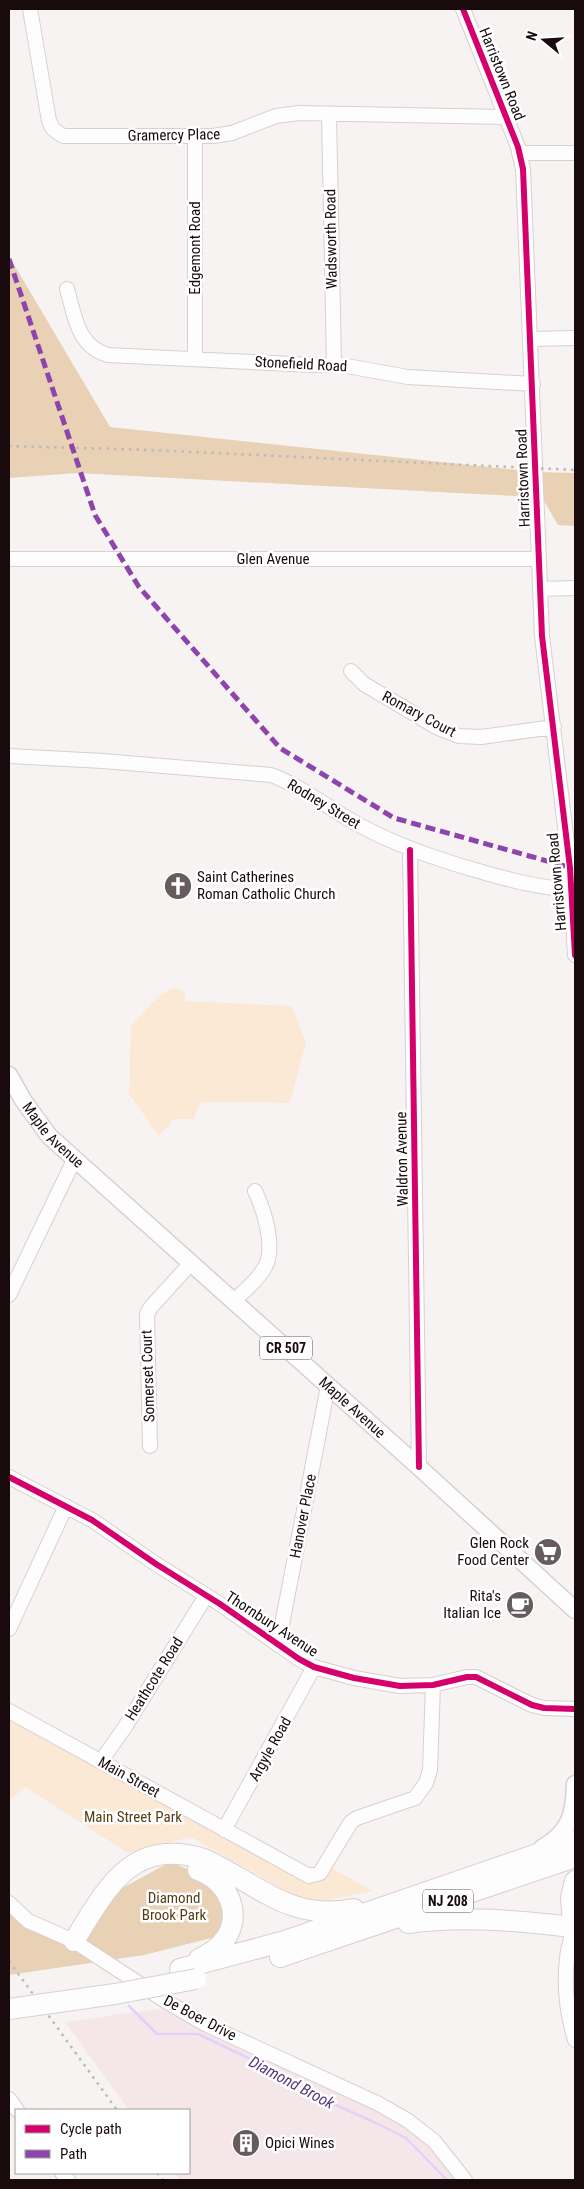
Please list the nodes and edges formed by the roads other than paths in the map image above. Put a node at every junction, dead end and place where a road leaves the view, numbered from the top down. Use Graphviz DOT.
graph roads {
  1 [pos="30,9"];
  2 [pos="463,9"];
  3 [pos="329,114"];
  4 [pos="506,117"];
  5 [pos="195,137"];
  6 [pos="519,152"];
  7 [pos="575,153"];
  8 [pos="67,288"];
  9 [pos="575,338"];
  10 [pos="531,340"];
  11 [pos="195,359"];
  12 [pos="334,364"];
  13 [pos="533,384"];
  14 [pos="9,559"];
  15 [pos="538,559"];
  16 [pos="575,588"];
  17 [pos="540,589"];
  18 [pos="351,671"];
  19 [pos="554,726"];
  20 [pos="9,756"];
  21 [pos="410,850"];
  22 [pos="572,889"];
  23 [pos="575,955"];
  24 [pos="9,1075"];
  25 [pos="75,1158"];
  26 [pos="255,1191"];
  27 [pos="191,1263"];
  28 [pos="9,1295"];
  29 [pos="234,1301"];
  30 [pos="328,1386"];
  31 [pos="150,1446"];
  32 [pos="419,1467"];
  33 [pos="9,1477"];
  34 [pos="66,1506"];
  35 [pos="206,1596"];
  36 [pos="575,1610"];
  37 [pos="9,1629"];
  38 [pos="278,1645"];
  39 [pos="314,1667"];
  40 [pos="433,1685"];
  41 [pos="575,1709"];
  42 [pos="9,1712"];
  43 [pos="100,1760"];
  44 [pos="575,1784"];
  45 [pos="575,1802"];
  46 [pos="224,1830"];
  47 [pos="575,1841"];
  48 [pos="575,1857"];
  49 [pos="522,1859"];
  50 [pos="575,1881"];
  51 [pos="422,1894"];
  52 [pos="9,1903"];
  53 [pos="574,1927"];
  54 [pos="79,1944"];
  55 [pos="321,1944"];
  56 [pos="188,1974"];
  57 [pos="9,1995"];
  58 [pos="9,2009"];
  59 [pos="575,2040"];
  60 [pos="465,2180"];
  1 -- 5 [label="street, Gramercy Place"];
  2 -- 4 [label="street, Harristown Road"];
  3 -- 4 [label="street, Gramercy Place"];
  3 -- 5 [label="street, Gramercy Place"];
  3 -- 12 [label="street, Wadsworth Road"];
  4 -- 6 [label="street, Harristown Road"];
  5 -- 11 [label="street, Edgemont Road"];
  6 -- 7 [label="street"];
  6 -- 10 [label="street, Harristown Road"];
  8 -- 11 [label="street, Stonefield Road"];
  9 -- 10 [label="street"];
  10 -- 13 [label="street, Harristown Road"];
  11 -- 12 [label="street, Stonefield Road"];
  12 -- 13 [label="street, Stonefield Road"];
  13 -- 15 [label="street, Harristown Road"];
  14 -- 15 [label="street, Glen Avenue"];
  15 -- 17 [label="street, Harristown Road"];
  16 -- 17 [label="street"];
  17 -- 19 [label="street, Harristown Road"];
  18 -- 19 [label="street, Romary Court"];
  19 -- 22 [label="street, Harristown Road"];
  20 -- 21 [label="street, Rodney Street"];
  21 -- 22 [label="street, Rodney Street"];
  21 -- 32 [label="street, Waldron Avenue"];
  22 -- 23 [label="street, Harristown Road"];
  24 -- 25 [label="main road, Maple Avenue / CR 507"];
  25 -- 27 [label="main road, Maple Avenue / CR 507"];
  25 -- 28 [label="street"];
  26 -- 29 [label="street"];
  27 -- 29 [label="main road, Maple Avenue / CR 507"];
  27 -- 31 [label="street, Somerset Court"];
  29 -- 30 [label="main road, Maple Avenue / CR 507"];
  30 -- 32 [label="main road, Maple Avenue / CR 507"];
  30 -- 38 [label="street, Hanover Place"];
  32 -- 36 [label="main road, Maple Avenue / CR 507"];
  33 -- 34 [label="street, Thornbury Avenue"];
  34 -- 35 [label="street, Thornbury Avenue"];
  34 -- 37 [label="street"];
  35 -- 38 [label="street, Thornbury Avenue"];
  35 -- 43 [label="street, Heathcote Road"];
  38 -- 39 [label="street, Thornbury Avenue"];
  39 -- 40 [label="street, Thornbury Avenue"];
  39 -- 46 [label="street, Argyle Road"];
  40 -- 41 [label="street, Thornbury Avenue"];
  40 -- 46 [label="street, Main Street"];
  42 -- 43 [label="street, Main Street"];
  43 -- 46 [label="street, Main Street"];
  44 -- 45 [label="main road"];
  45 -- 49 [label="main road"];
  47 -- 49 [label="highway, NJ 208"];
  48 -- 55 [label="highway, NJ 208"];
  49 -- 51 [label="highway, NJ 208"];
  50 -- 53 [label="highway"];
  51 -- 54 [label="highway"];
  51 -- 56 [label="highway, NJ 208"];
  52 -- 54 [label="street, De Boer Drive"];
  53 -- 55 [label="highway"];
  53 -- 59 [label="street"];
  54 -- 56 [label="highway"];
  54 -- 60 [label="street, De Boer Drive"];
  55 -- 56 [label="highway, NJ 208"];
  56 -- 57 [label="highway, NJ 208"];
  56 -- 58 [label="highway, NJ 208, bridge"];
}
